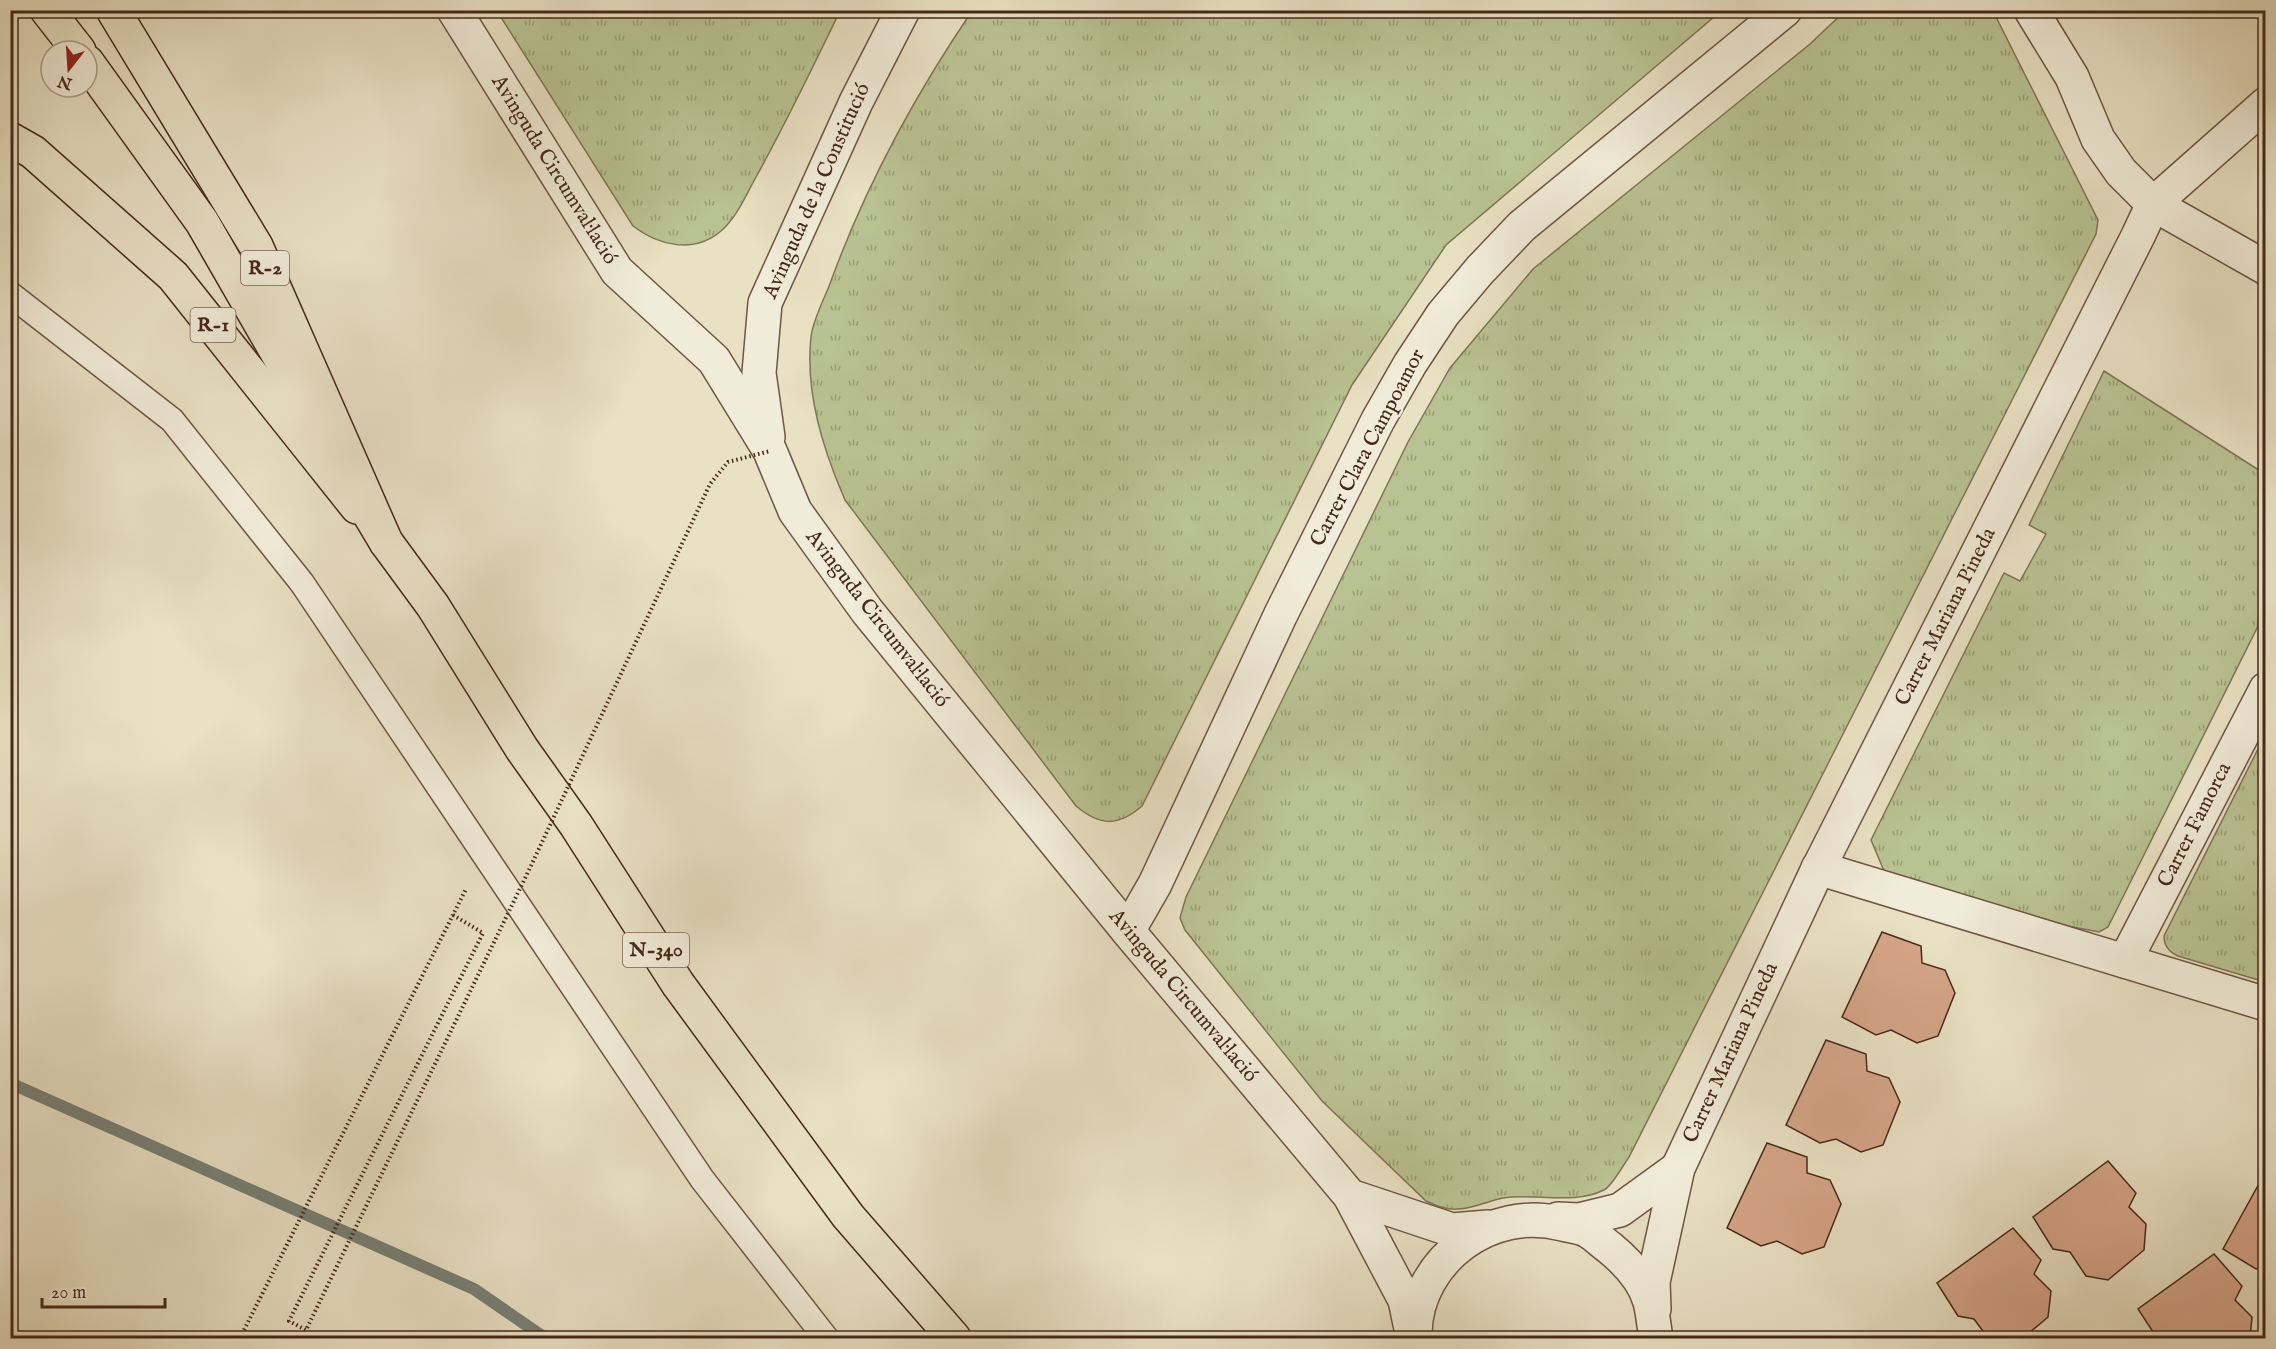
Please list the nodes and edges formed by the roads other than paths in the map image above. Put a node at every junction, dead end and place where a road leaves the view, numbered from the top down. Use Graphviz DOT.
graph roads {
  1 [pos="47,10"];
  2 [pos="113,10"];
  3 [pos="454,10"];
  4 [pos="903,10"];
  5 [pos="1785,10"];
  6 [pos="2031,10"];
  7 [pos="70,39"];
  8 [pos="99,79"];
  9 [pos="2265,104"];
  10 [pos="10,139"];
  11 [pos="2153,204"];
  12 [pos="2265,268"];
  13 [pos="10,294"];
  14 [pos="770,451"];
  15 [pos="386,542"];
  16 [pos="2265,689"];
  17 [pos="1818,868"];
  18 [pos="1128,931"];
  19 [pos="2124,961"];
  20 [pos="2265,1004"];
  21 [pos="1678,1168"];
  22 [pos="1350,1196"];
  23 [pos="1547,1220"];
  24 [pos="1496,1227"];
  25 [pos="1655,1334"];
  26 [pos="826,1338"];
  27 [pos="954,1338"];
  28 [pos="1414,1338"];
  1 -- 7 [label="main road"];
  2 -- 15 [label="main road, R-2"];
  3 -- 14 [label="street, Avinguda Circumval·lació"];
  4 -- 14 [label="street, Avinguda de la Constitució"];
  5 -- 18 [label="street, Carrer Clara Campoamor"];
  6 -- 11 [label="street"];
  8 -- 15 [label="main road, N-340"];
  9 -- 11 [label="street, Carrer Mariana Pineda"];
  10 -- 15 [label="main road, R-1"];
  11 -- 12 [label="street"];
  11 -- 17 [label="street, Carrer Mariana Pineda"];
  13 -- 26 [label="lane"];
  14 -- 18 [label="street, Avinguda Circumval·lació"];
  15 -- 27 [label="main road, N-340"];
  16 -- 19 [label="street, Carrer Famorca"];
  17 -- 19 [label="street"];
  17 -- 21 [label="street, Carrer Mariana Pineda"];
  18 -- 22 [label="street, Avinguda Circumval·lació"];
  19 -- 20 [label="street"];
  21 -- 23 [label="street"];
  21 -- 25 [label="street, Carrer Mariana Pineda"];
  22 -- 24 [label="street"];
  22 -- 28 [label="street, Avinguda Circumval·lació"];
  23 -- 24 [label="street"];
  23 -- 25 [label="street"];
  24 -- 28 [label="street"];
}
